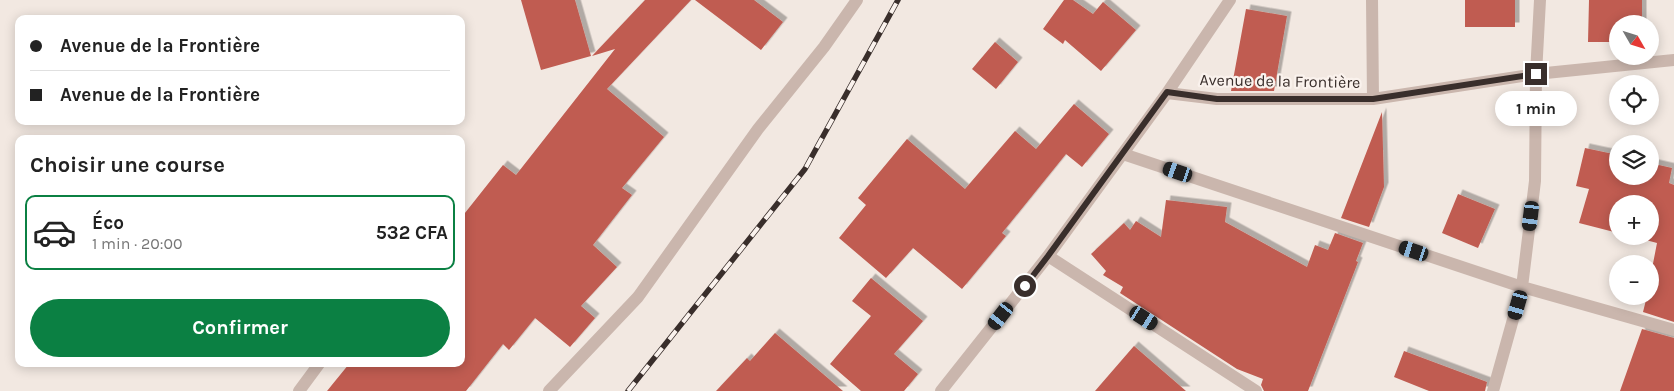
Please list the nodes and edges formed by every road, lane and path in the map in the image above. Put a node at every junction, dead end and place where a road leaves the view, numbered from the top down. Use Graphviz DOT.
graph roads {
  1 [pos="858,0"];
  2 [pos="1230,0"];
  3 [pos="1372,0"];
  4 [pos="1540,0"];
  5 [pos="1674,60"];
  6 [pos="1536,74"];
  7 [pos="1167,92"];
  8 [pos="1373,99"];
  9 [pos="1123,154"];
  10 [pos="1048,256"];
  11 [pos="1522,287"];
  12 [pos="1674,330"];
  13 [pos="317,367"];
  14 [pos="299,391"];
  15 [pos="549,391"];
  16 [pos="941,391"];
  17 [pos="1255,391"];
  18 [pos="1493,391"];
  1 -- 15 [label="street"];
  2 -- 7 [label="street"];
  3 -- 8 [label="street"];
  4 -- 6 [label="street"];
  5 -- 6 [label="street, Avenue de la Frontière"];
  6 -- 8 [label="street, Avenue de la Frontière"];
  6 -- 11 [label="street"];
  7 -- 8 [label="street, Avenue de la Frontière"];
  7 -- 9 [label="street"];
  9 -- 10 [label="street"];
  9 -- 11 [label="street"];
  10 -- 16 [label="street"];
  10 -- 17 [label="street"];
  11 -- 12 [label="street"];
  11 -- 18 [label="street"];
  13 -- 14 [label="street"];
}
